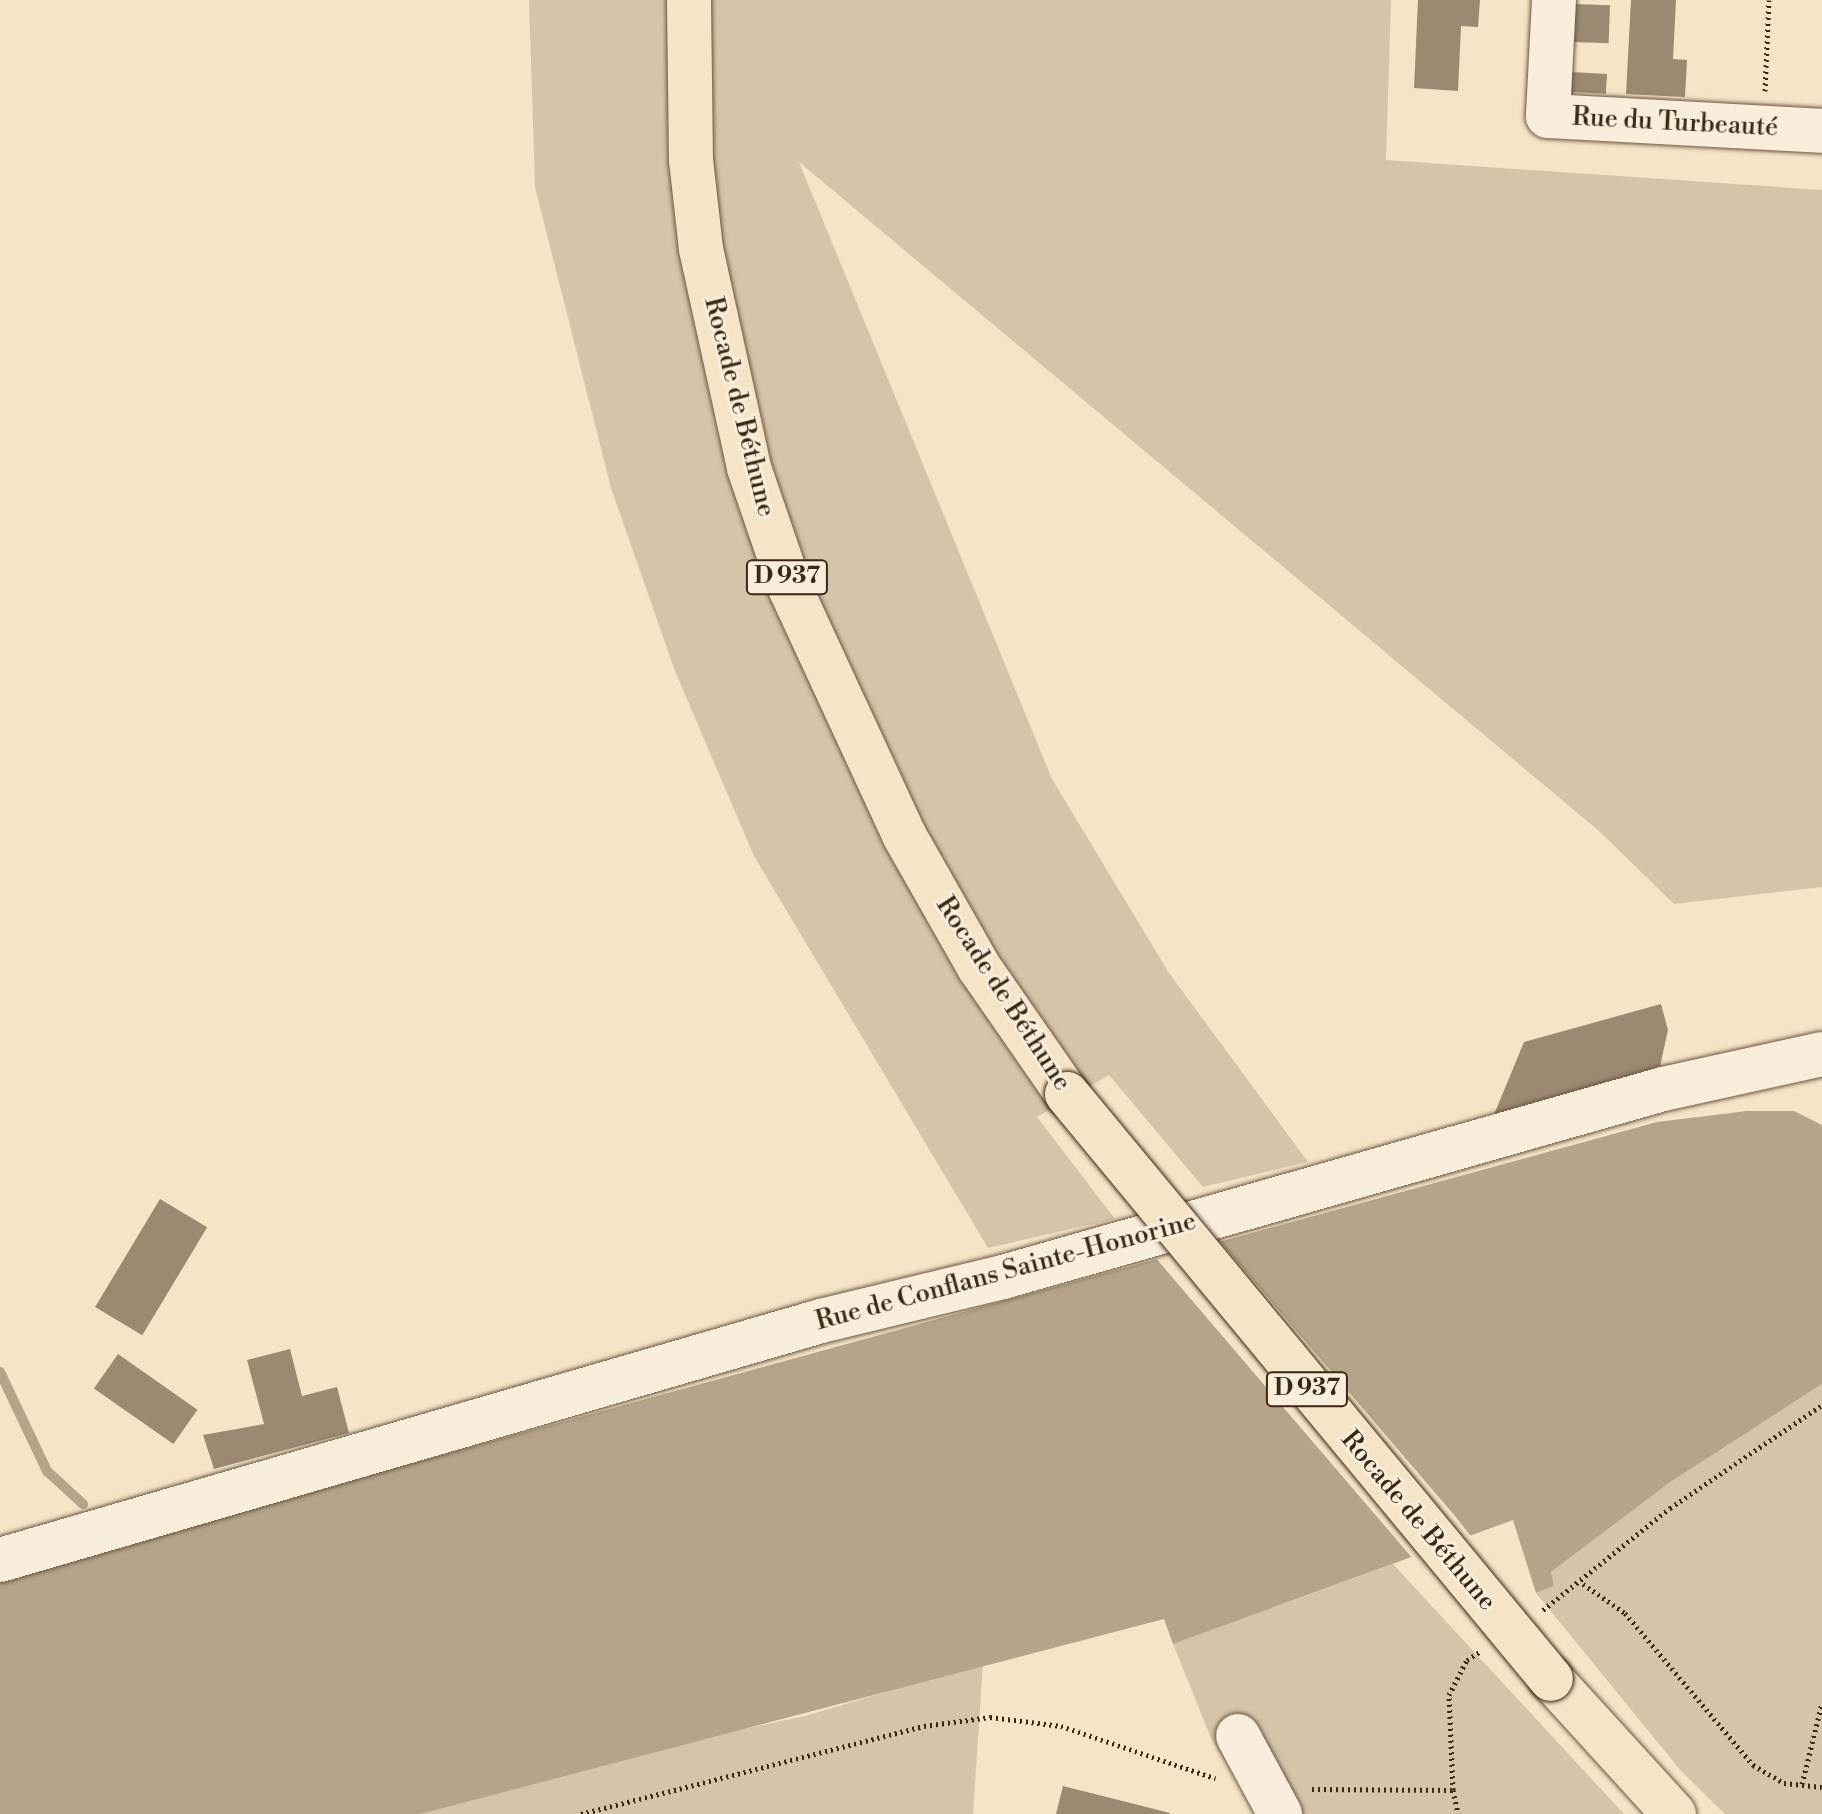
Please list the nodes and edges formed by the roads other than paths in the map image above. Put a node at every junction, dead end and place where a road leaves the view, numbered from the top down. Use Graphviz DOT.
graph roads {
  1 [pos="689,0"];
  2 [pos="1554,0"];
  3 [pos="1822,131"];
  4 [pos="1822,1054"];
  5 [pos="0,1560"];
  6 [pos="1238,1736"];
  7 [pos="1274,1802"];
  8 [pos="1674,1814"];
  1 -- 8 [label="main road, Rocade de Béthune / D 937, bridge"];
  2 -- 3 [label="street, Rue du Turbeauté"];
  4 -- 5 [label="street, Rue de Conflans Sainte-Honorine"];
  6 -- 7 [label="street"];
}
